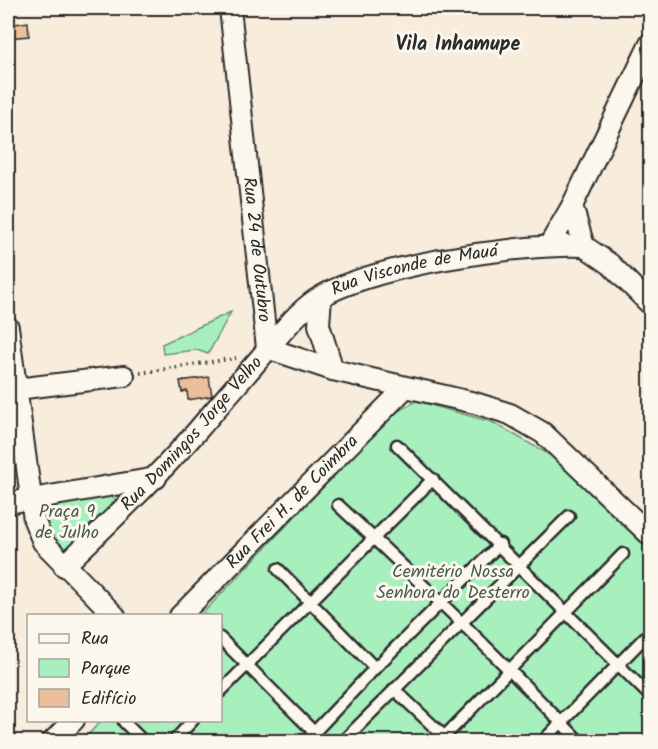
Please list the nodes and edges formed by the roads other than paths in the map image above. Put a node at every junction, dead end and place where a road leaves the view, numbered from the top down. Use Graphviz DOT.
graph roads {
  1 [pos="230,8"];
  2 [pos="651,44"];
  3 [pos="644,80"];
  4 [pos="572,206"];
  5 [pos="550,244"];
  6 [pos="584,246"];
  7 [pos="321,297"];
  8 [pos="651,304"];
  9 [pos="8,327"];
  10 [pos="265,351"];
  11 [pos="333,370"];
  12 [pos="124,376"];
  13 [pos="405,388"];
  14 [pos="12,389"];
  15 [pos="398,445"];
  16 [pos="156,478"];
  17 [pos="433,479"];
  18 [pos="29,501"];
  19 [pos="8,503"];
  20 [pos="338,505"];
  21 [pos="569,516"];
  22 [pos="651,535"];
  23 [pos="372,537"];
  24 [pos="500,544"];
  25 [pos="623,554"];
  26 [pos="521,565"];
  27 [pos="64,566"];
  28 [pos="278,569"];
  29 [pos="310,601"];
  30 [pos="443,603"];
  31 [pos="568,611"];
  32 [pos="113,614"];
  33 [pos="181,614"];
  34 [pos="464,622"];
  35 [pos="651,632"];
  36 [pos="222,640"];
  37 [pos="247,665"];
  38 [pos="618,665"];
  39 [pos="375,668"];
  40 [pos="509,672"];
  41 [pos="394,689"];
  42 [pos="222,691"];
  43 [pos="651,696"];
  44 [pos="72,722"];
  45 [pos="124,722"];
  46 [pos="191,722"];
  47 [pos="561,722"];
  48 [pos="314,732"];
  49 [pos="444,740"];
  50 [pos="52,741"];
  51 [pos="144,741"];
  52 [pos="173,741"];
  53 [pos="305,741"];
  54 [pos="342,741"];
  55 [pos="542,741"];
  56 [pos="580,741"];
  1 -- 10 [label="street, Rua 24 de Outubro"];
  2 -- 3 [label="street"];
  3 -- 4 [label="street"];
  4 -- 5 [label="street"];
  4 -- 6 [label="street"];
  5 -- 6 [label="street, Rua Visconde de Mauá"];
  5 -- 7 [label="street, Rua Visconde de Mauá"];
  6 -- 8 [label="street"];
  7 -- 10 [label="street, Rua Visconde de Mauá"];
  7 -- 11 [label="street"];
  9 -- 14 [label="street"];
  10 -- 11 [label="street"];
  10 -- 16 [label="street, Rua Domingos Jorge Velho"];
  11 -- 13 [label="street"];
  12 -- 14 [label="street"];
  13 -- 22 [label="street"];
  13 -- 33 [label="street, Rua Frei H. de Coimbra"];
  14 -- 18 [label="street"];
  15 -- 17 [label="lane"];
  16 -- 18 [label="street"];
  16 -- 27 [label="street, Rua Domingos Jorge Velho"];
  17 -- 23 [label="lane"];
  17 -- 24 [label="lane"];
  18 -- 19 [label="street"];
  18 -- 27 [label="street"];
  20 -- 23 [label="lane"];
  21 -- 26 [label="lane"];
  23 -- 29 [label="lane"];
  23 -- 30 [label="lane"];
  24 -- 26 [label="lane"];
  24 -- 30 [label="lane"];
  25 -- 31 [label="lane"];
  26 -- 31 [label="lane"];
  26 -- 34 [label="lane"];
  27 -- 32 [label="street"];
  28 -- 29 [label="lane"];
  29 -- 37 [label="lane"];
  29 -- 39 [label="lane"];
  30 -- 34 [label="lane"];
  30 -- 39 [label="lane"];
  31 -- 38 [label="lane"];
  31 -- 40 [label="lane"];
  34 -- 40 [label="lane"];
  34 -- 41 [label="lane"];
  35 -- 38 [label="lane"];
  36 -- 37 [label="lane"];
  37 -- 42 [label="lane"];
  37 -- 48 [label="lane"];
  38 -- 43 [label="lane"];
  38 -- 47 [label="lane"];
  39 -- 48 [label="lane"];
  40 -- 47 [label="lane"];
  40 -- 49 [label="lane"];
  41 -- 49 [label="lane"];
  41 -- 54 [label="lane"];
  44 -- 50 [label="street"];
  45 -- 51 [label="lane"];
  46 -- 52 [label="lane"];
  47 -- 55 [label="lane"];
  47 -- 56 [label="lane"];
  48 -- 53 [label="lane"];
}
